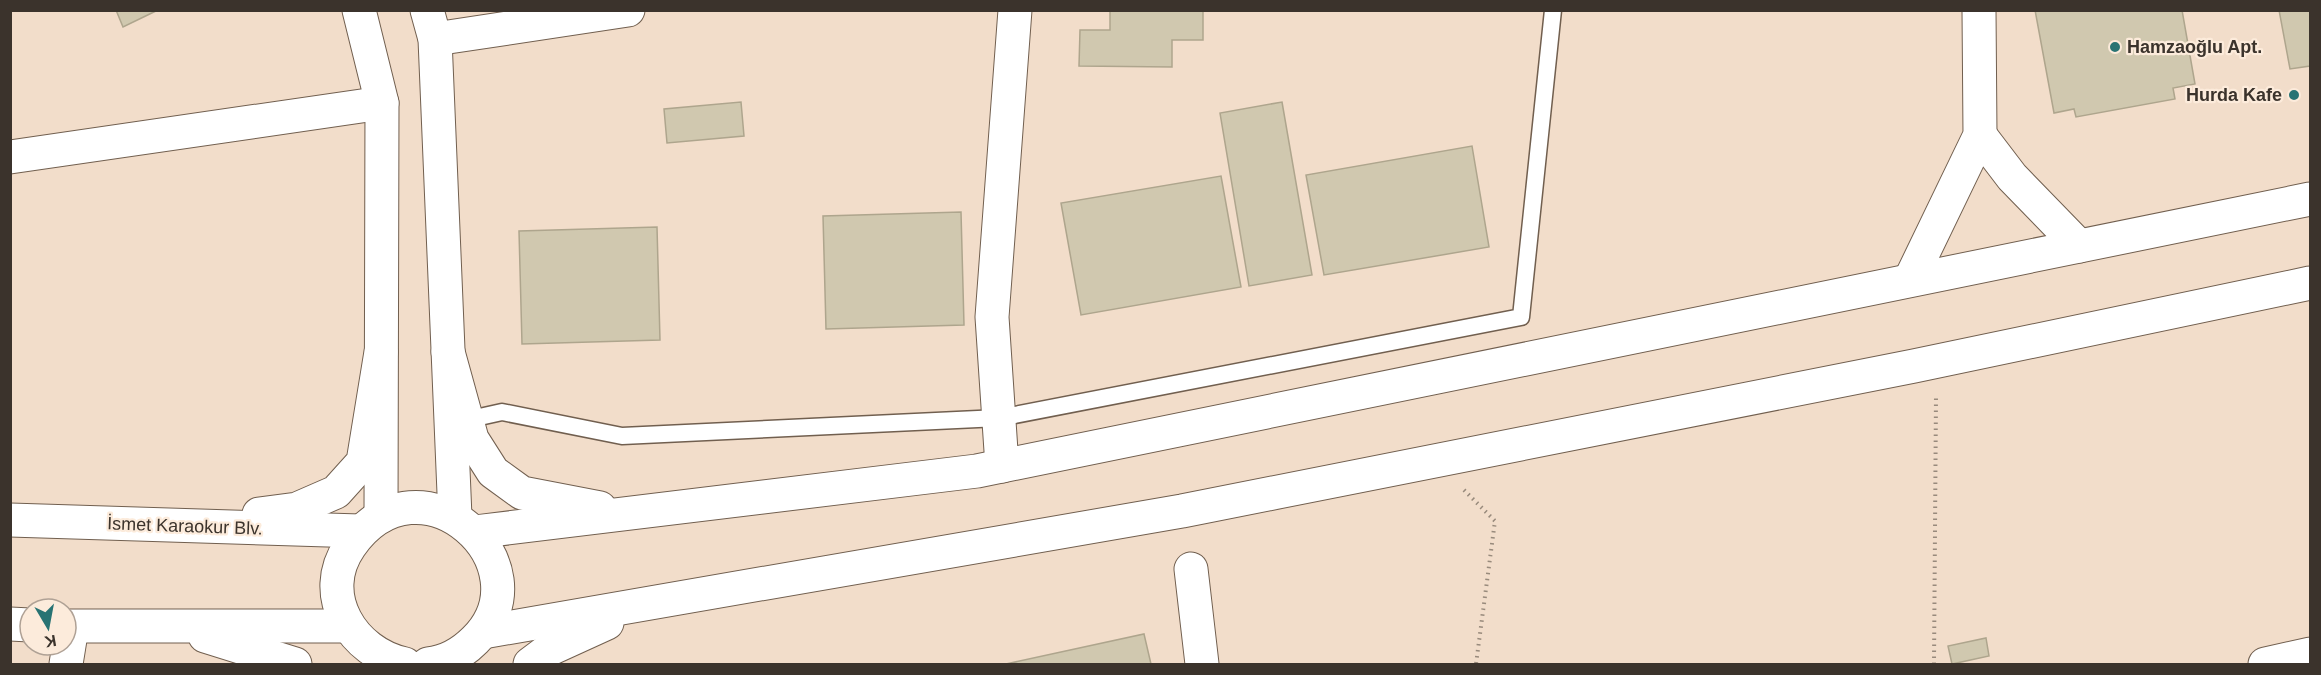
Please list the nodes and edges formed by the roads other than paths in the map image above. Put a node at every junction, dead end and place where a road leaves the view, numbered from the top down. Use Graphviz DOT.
graph roads {
  1 [pos="359,10"];
  2 [pos="628,10"];
  3 [pos="1015,10"];
  4 [pos="1553,10"];
  5 [pos="1979,10"];
  6 [pos="431,25"];
  7 [pos="382,103"];
  8 [pos="1980,135"];
  9 [pos="10,157"];
  10 [pos="2310,199"];
  11 [pos="2079,246"];
  12 [pos="1910,280"];
  13 [pos="2310,282"];
  14 [pos="381,352"];
  15 [pos="448,352"];
  16 [pos="999,418"];
  17 [pos="466,420"];
  18 [pos="1002,466"];
  19 [pos="631,513"];
  20 [pos="10,520"];
  21 [pos="371,524"];
  22 [pos="465,525"];
  23 [pos="184,526"];
  24 [pos="1191,569"];
  25 [pos="653,603"];
  26 [pos="78,627"];
  27 [pos="178,627"];
  28 [pos="360,645"];
  29 [pos="471,649"];
  30 [pos="2310,654"];
  31 [pos="295,664"];
  32 [pos="405,664"];
  33 [pos="428,664"];
  34 [pos="530,664"];
  35 [pos="1202,664"];
  36 [pos="2265,664"];
  1 -- 7 [label="main road"];
  2 -- 6 [label="main road"];
  3 -- 16 [label="main road"];
  4 -- 16 [label="lane"];
  5 -- 8 [label="main road"];
  6 -- 15 [label="main road"];
  7 -- 9 [label="main road"];
  7 -- 14 [label="main road"];
  8 -- 11 [label="main road"];
  8 -- 12 [label="main road"];
  10 -- 11 [label="main road"];
  11 -- 12 [label="main road"];
  12 -- 18 [label="main road"];
  13 -- 25 [label="main road"];
  14 -- 21 [label="main road"];
  14 -- 23 [label="main road"];
  15 -- 17 [label="main road"];
  15 -- 22 [label="main road"];
  16 -- 17 [label="lane"];
  16 -- 18 [label="main road"];
  17 -- 19 [label="main road"];
  18 -- 19 [label="main road"];
  19 -- 22 [label="main road"];
  20 -- 23 [label="main road, İsmet Karaokur Blv."];
  21 -- 22 [label="main road, İsmet Karaokur Blv."];
  21 -- 23 [label="main road, İsmet Karaokur Blv."];
  21 -- 28 [label="main road"];
  22 -- 29 [label="main road"];
  24 -- 35 [label="main road"];
  25 -- 29 [label="main road"];
  25 -- 34 [label="main road"];
  26 -- 27 [label="main road"];
  27 -- 28 [label="main road"];
  27 -- 31 [label="main road"];
  28 -- 32 [label="main road"];
  29 -- 33 [label="main road"];
  30 -- 36 [label="main road"];
}
